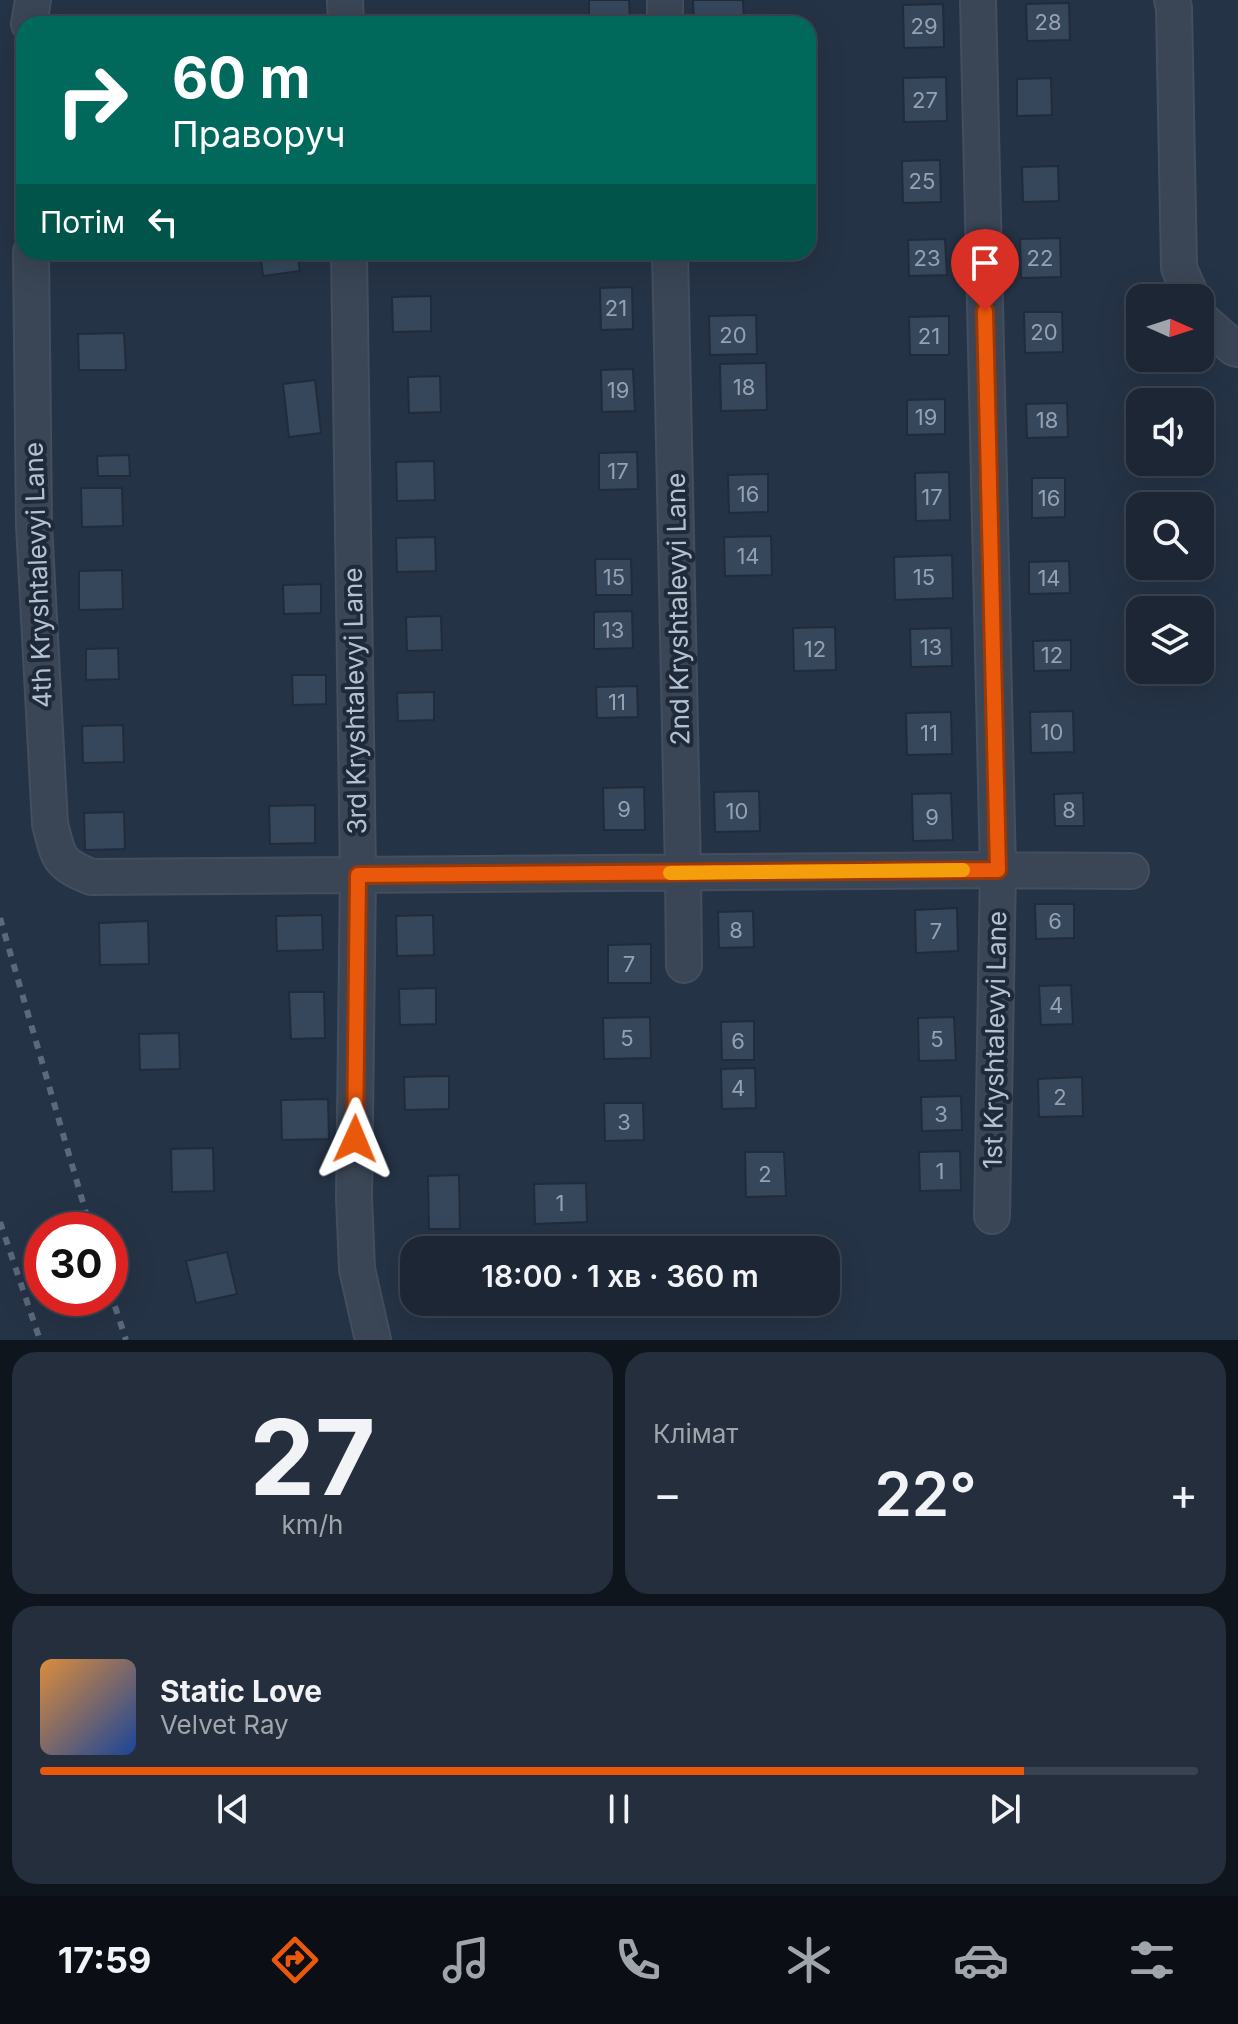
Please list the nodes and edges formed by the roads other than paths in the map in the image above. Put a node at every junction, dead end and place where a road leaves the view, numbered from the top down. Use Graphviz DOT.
graph roads {
  1 [pos="978,0"];
  2 [pos="1172,0"];
  3 [pos="31,260"];
  4 [pos="349,260"];
  5 [pos="670,260"];
  6 [pos="1186,284"];
  7 [pos="1214,329"];
  8 [pos="1238,349"];
  9 [pos="998,870"];
  10 [pos="1131,871"];
  11 [pos="683,873"];
  12 [pos="358,875"];
  13 [pos="684,965"];
  14 [pos="992,1216"];
  15 [pos="373,1340"];
  1 -- 9 [label="street, 1st Kryshtalevyi Lane"];
  2 -- 6 [label="street"];
  3 -- 12 [label="street, 4th Kryshtalevyi Lane"];
  4 -- 12 [label="street, 3rd Kryshtalevyi Lane"];
  5 -- 11 [label="street, 2nd Kryshtalevyi Lane"];
  7 -- 8 [label="street"];
  9 -- 10 [label="street"];
  9 -- 11 [label="street"];
  9 -- 14 [label="street, 1st Kryshtalevyi Lane"];
  11 -- 12 [label="street"];
  11 -- 13 [label="street, 2nd Kryshtalevyi Lane"];
  12 -- 15 [label="street, 3rd Kryshtalevyi Lane"];
}
